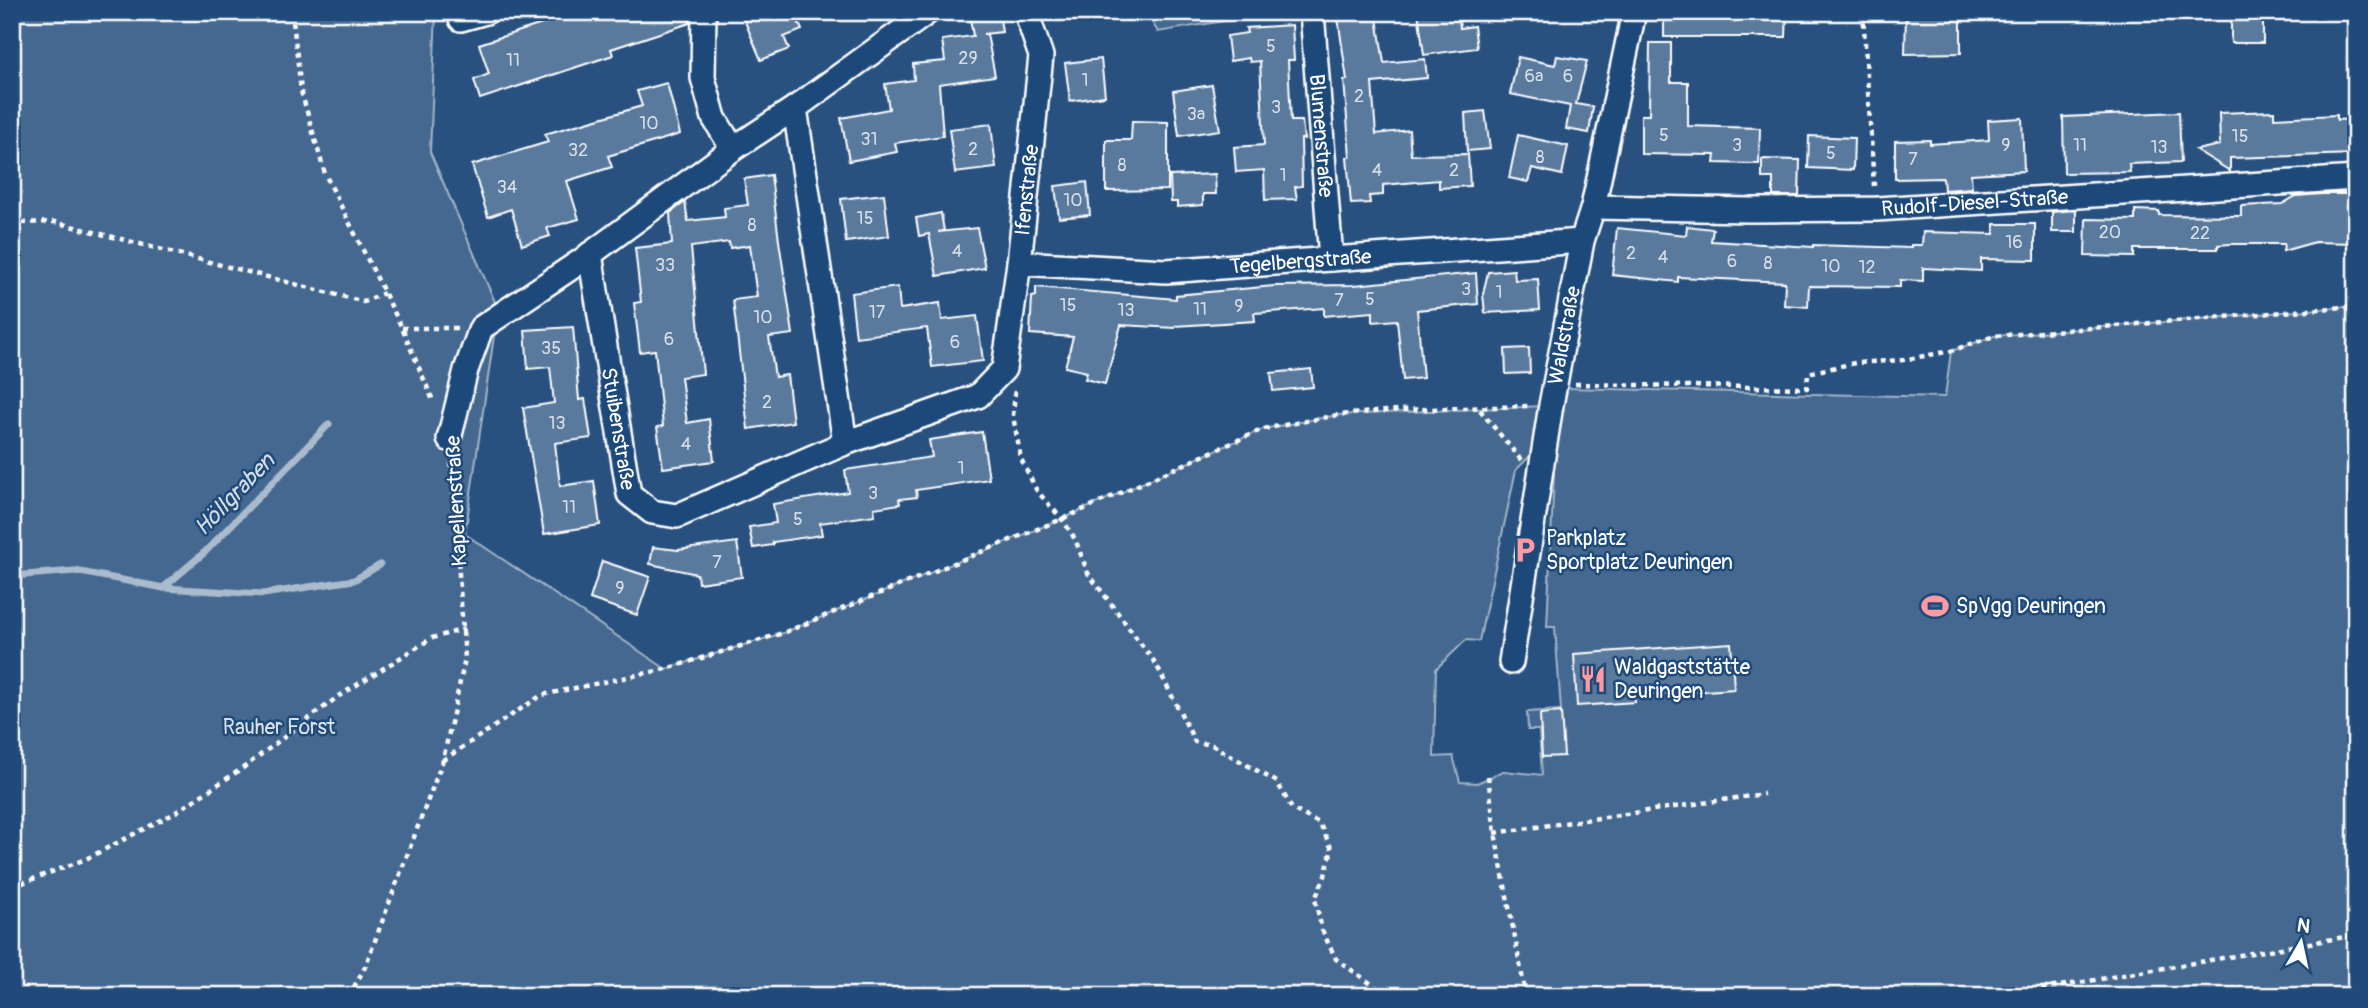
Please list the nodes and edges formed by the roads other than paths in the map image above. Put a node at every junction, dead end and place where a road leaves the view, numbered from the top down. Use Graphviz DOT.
graph roads {
  1 [pos="461,12"];
  2 [pos="486,12"];
  3 [pos="704,12"];
  4 [pos="928,12"];
  5 [pos="1026,12"];
  6 [pos="1312,12"];
  7 [pos="1634,12"];
  8 [pos="795,108"];
  9 [pos="733,149"];
  10 [pos="2356,178"];
  11 [pos="1593,207"];
  12 [pos="1582,241"];
  13 [pos="590,254"];
  14 [pos="1331,259"];
  15 [pos="1019,263"];
  16 [pos="1009,379"];
  17 [pos="449,439"];
  18 [pos="845,443"];
  19 [pos="1511,662"];
  1 -- 2 [label="street"];
  3 -- 9 [label="street"];
  4 -- 8 [label="street"];
  5 -- 15 [label="street, Ifenstraße"];
  6 -- 14 [label="street, Blumenstraße"];
  7 -- 11 [label="street, Waldstraße"];
  8 -- 9 [label="street"];
  8 -- 18 [label="street"];
  9 -- 13 [label="street"];
  10 -- 11 [label="street, Rudolf-Diesel-Straße"];
  11 -- 12 [label="street, Waldstraße"];
  12 -- 14 [label="street, Tegelbergstraße"];
  12 -- 19 [label="street, Waldstraße"];
  13 -- 17 [label="street, Kapellenstraße"];
  13 -- 18 [label="street, Stuibenstraße"];
  14 -- 15 [label="street, Tegelbergstraße"];
  15 -- 16 [label="street, Ifenstraße"];
  16 -- 18 [label="street, Stuibenstraße"];
}
